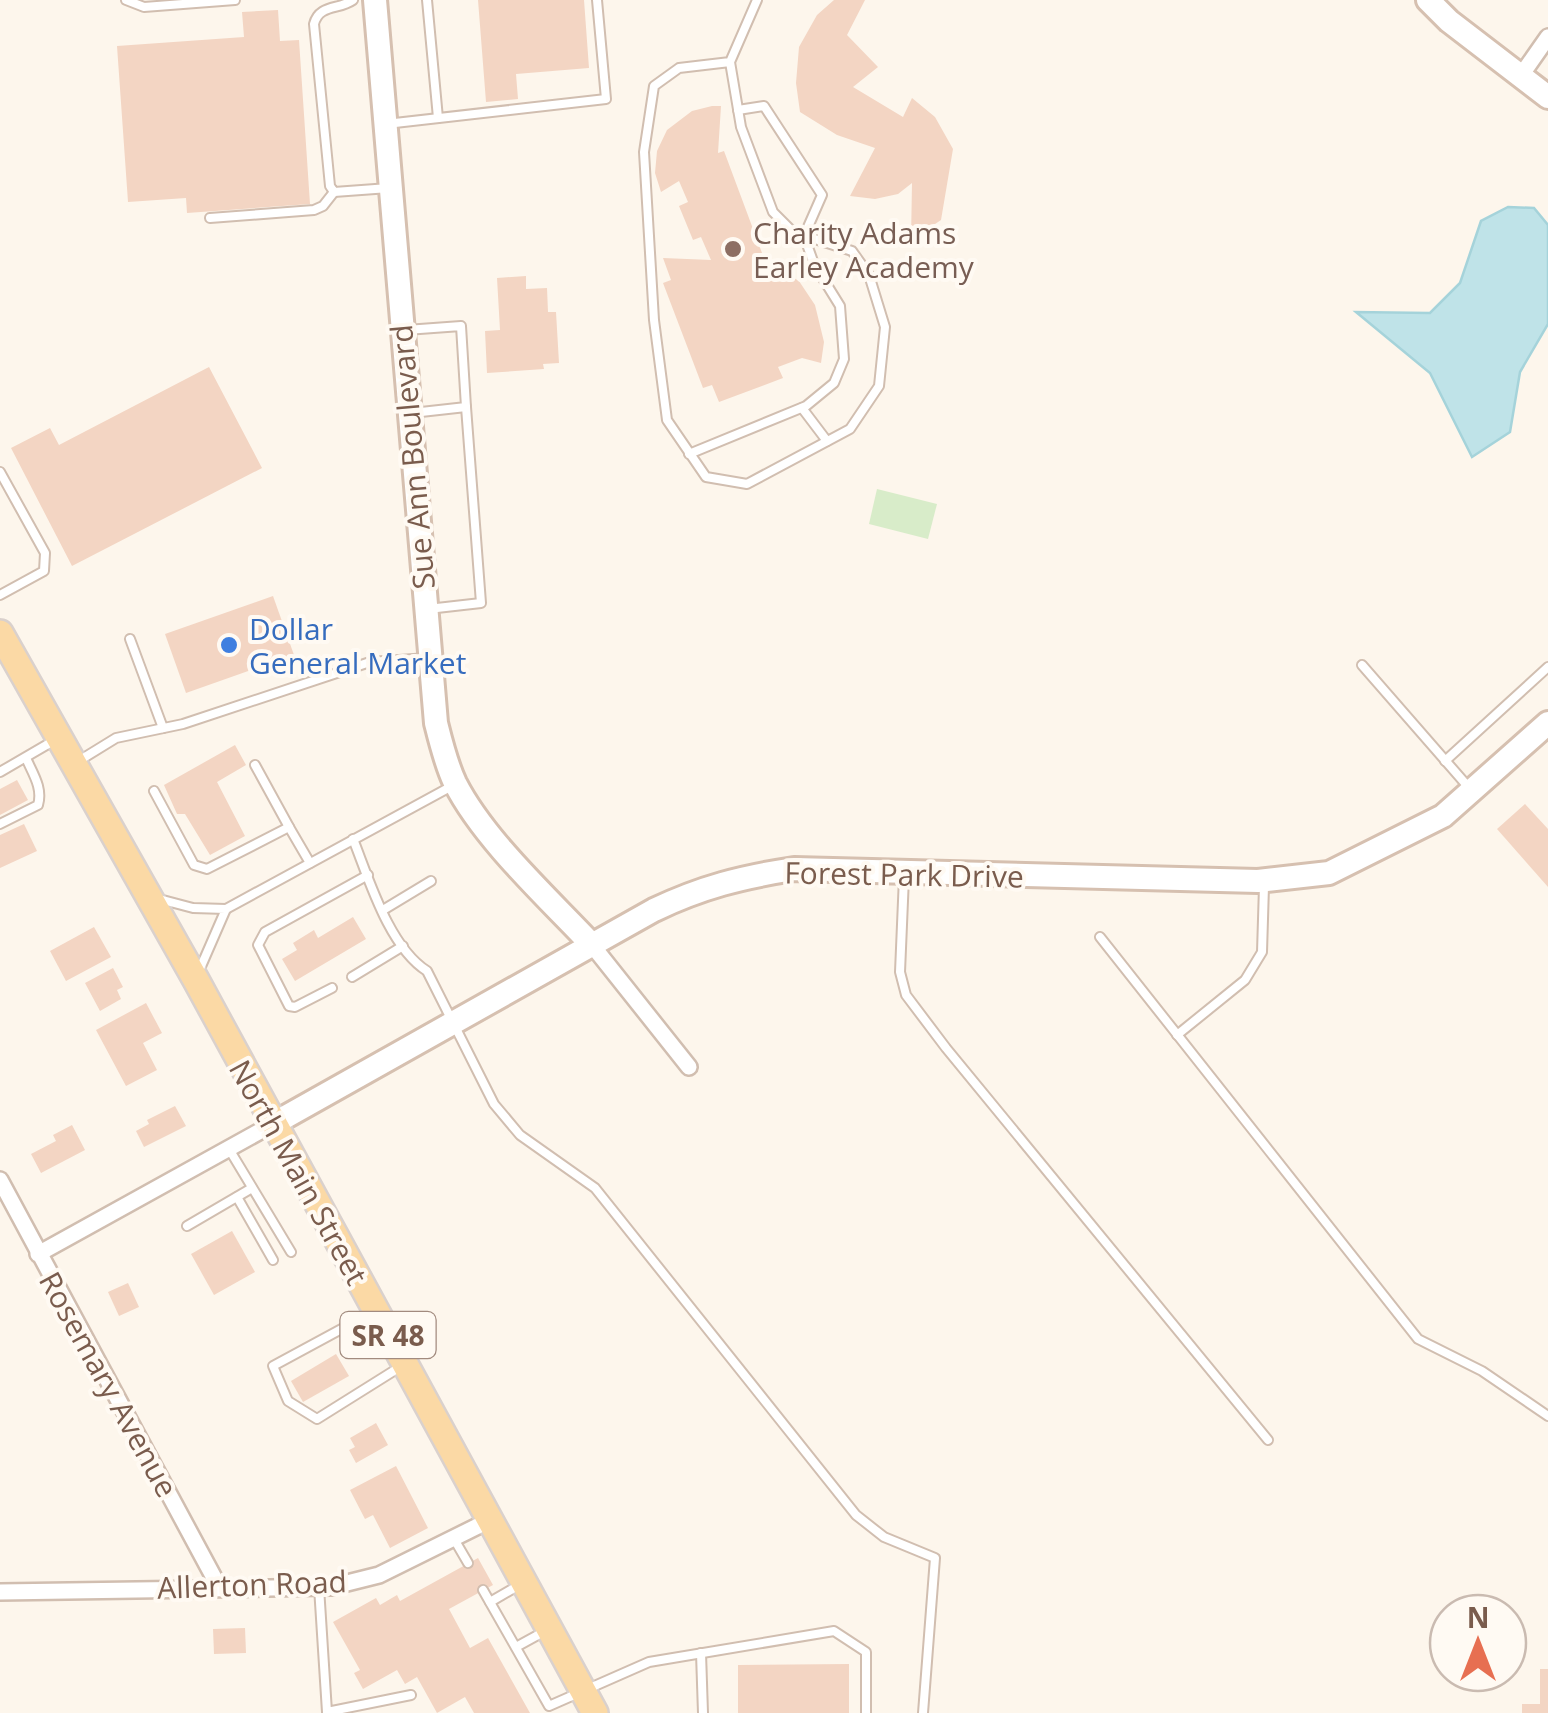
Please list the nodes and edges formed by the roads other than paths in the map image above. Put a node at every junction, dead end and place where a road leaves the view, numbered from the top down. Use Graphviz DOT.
graph roads {
  1 [pos="126,0"];
  2 [pos="235,0"];
  3 [pos="353,0"];
  4 [pos="375,0"];
  5 [pos="427,0"];
  6 [pos="597,0"];
  7 [pos="757,0"];
  8 [pos="1428,0"];
  9 [pos="1548,37"];
  10 [pos="730,62"];
  11 [pos="1520,76"];
  12 [pos="1548,97"];
  13 [pos="738,110"];
  14 [pos="438,118"];
  15 [pos="385,124"];
  16 [pos="390,188"];
  17 [pos="334,192"];
  18 [pos="210,218"];
  19 [pos="804,236"];
  20 [pos="401,330"];
  21 [pos="466,407"];
  22 [pos="802,408"];
  23 [pos="408,414"];
  24 [pos="827,441"];
  25 [pos="689,454"];
  26 [pos="0,472"];
  27 [pos="0,595"];
  28 [pos="424,610"];
  29 [pos="0,633"];
  30 [pos="130,639"];
  31 [pos="428,658"];
  32 [pos="1362,665"];
  33 [pos="1548,667"];
  34 [pos="1548,723"];
  35 [pos="163,728"];
  36 [pos="59,738"];
  37 [pos="26,758"];
  38 [pos="1445,760"];
  39 [pos="74,765"];
  40 [pos="255,765"];
  41 [pos="0,772"];
  42 [pos="456,784"];
  43 [pos="154,791"];
  44 [pos="1472,791"];
  45 [pos="0,824"];
  46 [pos="289,828"];
  47 [pos="353,839"];
  48 [pos="310,863"];
  49 [pos="904,872"];
  50 [pos="368,875"];
  51 [pos="431,881"];
  52 [pos="1264,881"];
  53 [pos="146,896"];
  54 [pos="226,909"];
  55 [pos="383,910"];
  56 [pos="1100,937"];
  57 [pos="592,945"];
  58 [pos="403,946"];
  59 [pos="352,977"];
  60 [pos="196,980"];
  61 [pos="332,988"];
  62 [pos="455,1022"];
  63 [pos="1177,1034"];
  64 [pos="689,1067"];
  65 [pos="273,1124"];
  66 [pos="229,1149"];
  67 [pos="0,1180"];
  68 [pos="252,1188"];
  69 [pos="237,1197"];
  70 [pos="187,1226"];
  71 [pos="291,1252"];
  72 [pos="38,1254"];
  73 [pos="273,1260"];
  74 [pos="375,1311"];
  75 [pos="404,1364"];
  76 [pos="1548,1416"];
  77 [pos="1268,1440"];
  78 [pos="490,1520"];
  79 [pos="454,1539"];
  80 [pos="468,1563"];
  81 [pos="524,1583"];
  82 [pos="219,1586"];
  83 [pos="319,1587"];
  84 [pos="483,1590"];
  85 [pos="0,1592"];
  86 [pos="490,1602"];
  87 [pos="549,1629"];
  88 [pos="516,1648"];
  89 [pos="701,1653"];
  90 [pos="582,1689"];
  91 [pos="411,1695"];
  92 [pos="596,1713"];
  93 [pos="703,1713"];
  94 [pos="866,1713"];
  95 [pos="923,1713"];
  1 -- 2 [label="lane"];
  3 -- 17 [label="lane"];
  4 -- 15 [label="street, Sue Ann Boulevard"];
  5 -- 14 [label="lane"];
  6 -- 14 [label="lane"];
  7 -- 10 [label="lane"];
  8 -- 11 [label="street"];
  9 -- 11 [label="street"];
  10 -- 13 [label="lane"];
  10 -- 25 [label="lane"];
  11 -- 12 [label="street"];
  13 -- 19 [label="lane"];
  13 -- 19 [label="lane"];
  14 -- 15 [label="lane"];
  15 -- 16 [label="street, Sue Ann Boulevard"];
  16 -- 17 [label="lane"];
  16 -- 20 [label="street, Sue Ann Boulevard"];
  17 -- 18 [label="lane"];
  19 -- 22 [label="lane"];
  19 -- 24 [label="lane"];
  20 -- 21 [label="lane"];
  20 -- 23 [label="street, Sue Ann Boulevard"];
  21 -- 23 [label="lane"];
  21 -- 28 [label="lane"];
  22 -- 24 [label="lane"];
  22 -- 25 [label="lane"];
  23 -- 28 [label="street, Sue Ann Boulevard"];
  24 -- 25 [label="lane"];
  26 -- 27 [label="lane"];
  28 -- 31 [label="street, Sue Ann Boulevard"];
  29 -- 36 [label="main road, North Main Street / SR 48"];
  30 -- 35 [label="lane"];
  31 -- 35 [label="lane"];
  31 -- 42 [label="street, Sue Ann Boulevard"];
  32 -- 38 [label="lane"];
  33 -- 38 [label="lane"];
  34 -- 44 [label="street, Forest Park Drive"];
  35 -- 39 [label="lane"];
  36 -- 37 [label="lane"];
  36 -- 39 [label="main road, North Main Street / SR 48"];
  37 -- 41 [label="lane"];
  37 -- 45 [label="lane"];
  38 -- 44 [label="lane"];
  39 -- 53 [label="main road, North Main Street / SR 48"];
  40 -- 46 [label="lane"];
  42 -- 47 [label="lane"];
  42 -- 57 [label="street, Sue Ann Boulevard"];
  43 -- 46 [label="lane"];
  44 -- 52 [label="street, Forest Park Drive"];
  46 -- 48 [label="lane"];
  47 -- 48 [label="lane"];
  47 -- 50 [label="lane"];
  48 -- 54 [label="lane"];
  49 -- 52 [label="street, Forest Park Drive"];
  49 -- 57 [label="street, Forest Park Drive"];
  49 -- 77 [label="lane"];
  50 -- 55 [label="lane"];
  50 -- 61 [label="lane"];
  51 -- 55 [label="lane"];
  52 -- 63 [label="lane"];
  53 -- 54 [label="lane"];
  53 -- 60 [label="main road, North Main Street / SR 48"];
  54 -- 60 [label="lane"];
  55 -- 58 [label="lane"];
  56 -- 63 [label="lane"];
  57 -- 62 [label="street, Forest Park Drive"];
  57 -- 64 [label="street, Sue Ann Boulevard"];
  58 -- 59 [label="lane"];
  58 -- 62 [label="lane"];
  60 -- 65 [label="main road, North Main Street / SR 48"];
  62 -- 65 [label="street, Forest Park Drive"];
  62 -- 95 [label="lane"];
  63 -- 76 [label="lane"];
  65 -- 66 [label="street"];
  65 -- 74 [label="main road, North Main Street / SR 48"];
  66 -- 68 [label="lane"];
  66 -- 72 [label="street"];
  67 -- 72 [label="street, Rosemary Avenue"];
  68 -- 69 [label="lane"];
  68 -- 71 [label="lane"];
  69 -- 70 [label="lane"];
  69 -- 73 [label="lane"];
  72 -- 82 [label="street, Rosemary Avenue"];
  74 -- 75 [label="main road, North Main Street / SR 48"];
  74 -- 75 [label="lane"];
  75 -- 78 [label="main road, North Main Street / SR 48"];
  78 -- 79 [label="street, Allerton Road"];
  78 -- 81 [label="main road, North Main Street / SR 48"];
  79 -- 80 [label="lane"];
  79 -- 83 [label="street, Allerton Road"];
  81 -- 86 [label="lane"];
  81 -- 87 [label="main road, North Main Street / SR 48"];
  82 -- 83 [label="street, Allerton Road"];
  82 -- 85 [label="street, Allerton Road"];
  83 -- 91 [label="lane"];
  84 -- 86 [label="lane"];
  86 -- 88 [label="lane"];
  87 -- 88 [label="lane"];
  87 -- 90 [label="main road, North Main Street / SR 48"];
  88 -- 90 [label="lane"];
  89 -- 90 [label="lane"];
  89 -- 93 [label="lane"];
  89 -- 94 [label="lane"];
  90 -- 92 [label="main road, North Main Street / SR 48"];
}
